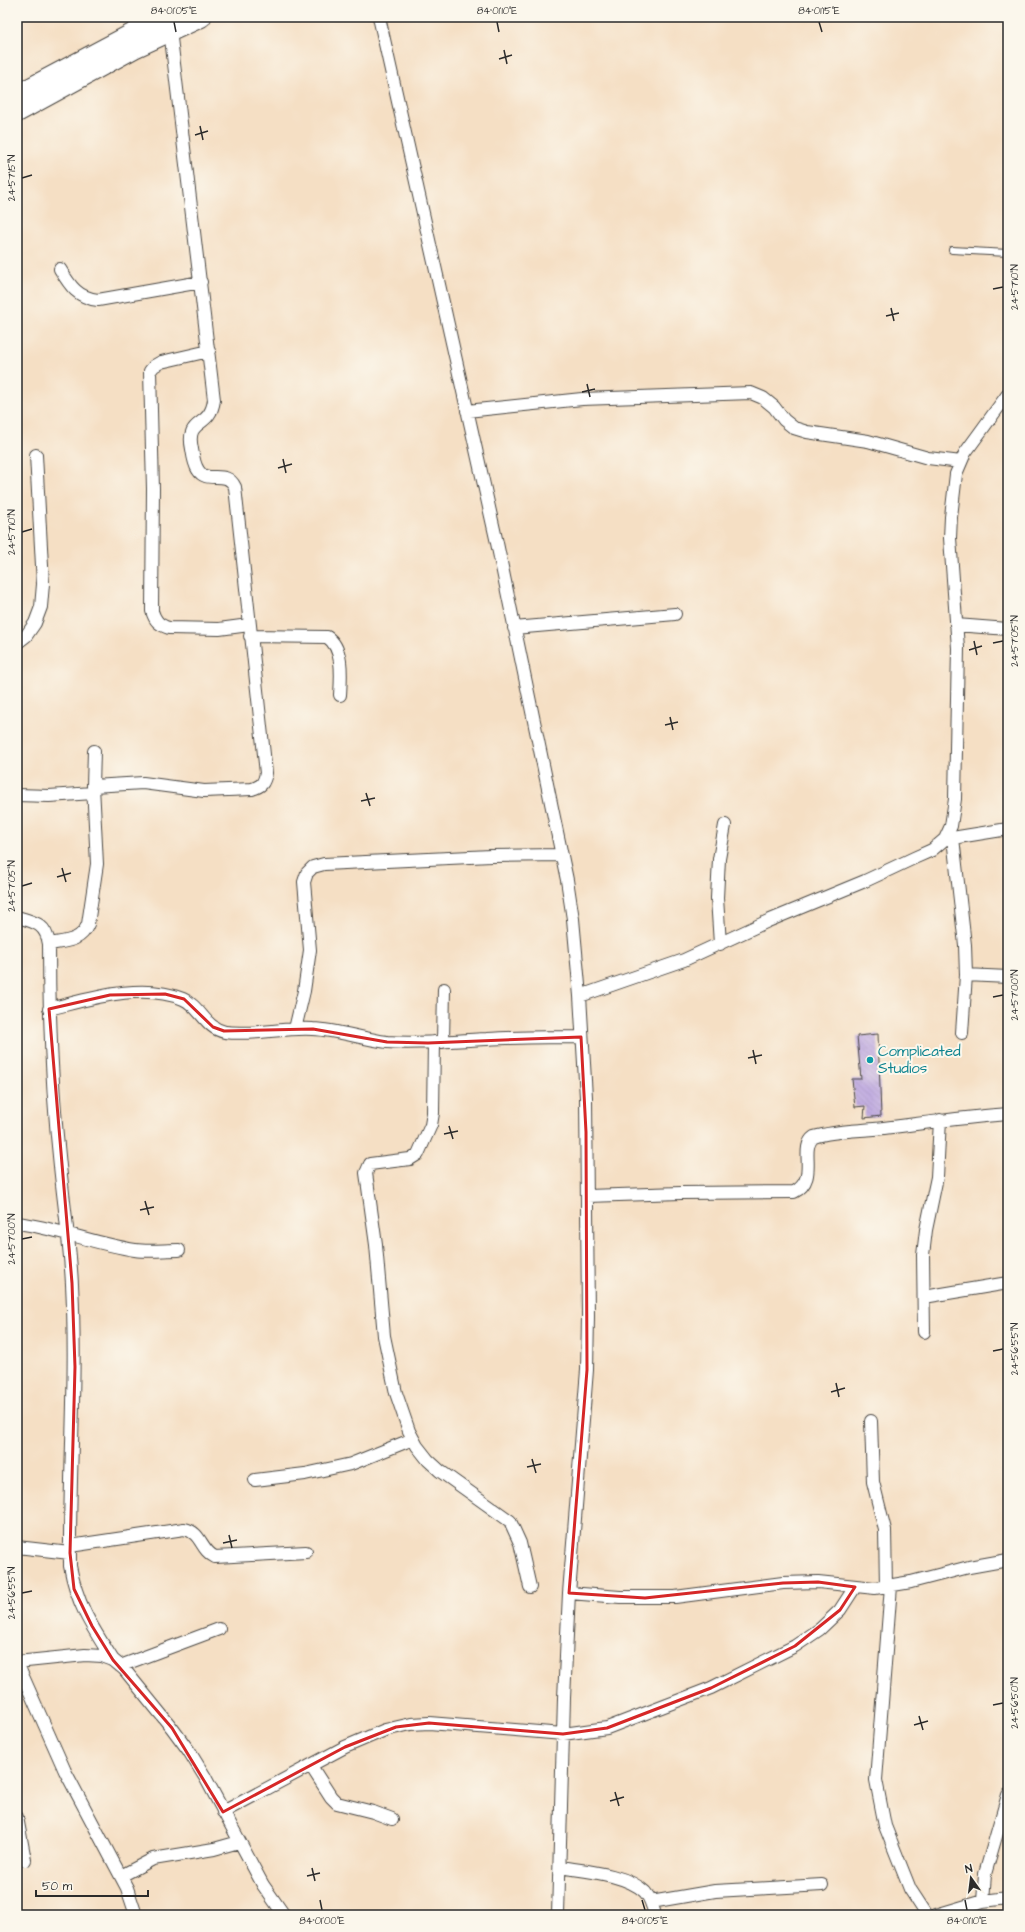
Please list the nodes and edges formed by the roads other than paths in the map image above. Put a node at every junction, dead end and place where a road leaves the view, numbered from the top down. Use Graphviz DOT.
graph roads {
  1 [pos="201,17"];
  2 [pos="380,17"];
  3 [pos="167,24"];
  4 [pos="17,95"];
  5 [pos="17,112"];
  6 [pos="952,250"];
  7 [pos="1008,253"];
  8 [pos="60,270"];
  9 [pos="200,282"];
  10 [pos="209,351"];
  11 [pos="1008,394"];
  12 [pos="467,411"];
  13 [pos="36,455"];
  14 [pos="961,462"];
  15 [pos="675,614"];
  16 [pos="956,625"];
  17 [pos="514,628"];
  18 [pos="1008,629"];
  19 [pos="250,630"];
  20 [pos="17,643"];
  21 [pos="340,695"];
  22 [pos="94,751"];
  23 [pos="93,789"];
  24 [pos="17,794"];
  25 [pos="725,825"];
  26 [pos="1008,829"];
  27 [pos="949,838"];
  28 [pos="561,855"];
  29 [pos="17,917"];
  30 [pos="49,944"];
  31 [pos="720,944"];
  32 [pos="966,975"];
  33 [pos="1008,978"];
  34 [pos="444,989"];
  35 [pos="580,996"];
  36 [pos="49,1009"];
  37 [pos="295,1029"];
  38 [pos="962,1033"];
  39 [pos="581,1037"];
  40 [pos="439,1042"];
  41 [pos="1008,1114"];
  42 [pos="940,1120"];
  43 [pos="587,1196"];
  44 [pos="17,1224"];
  45 [pos="68,1234"];
  46 [pos="179,1250"];
  47 [pos="1008,1283"];
  48 [pos="924,1297"];
  49 [pos="924,1332"];
  50 [pos="871,1422"];
  51 [pos="413,1439"];
  52 [pos="255,1480"];
  53 [pos="17,1547"];
  54 [pos="70,1549"];
  55 [pos="306,1552"];
  56 [pos="1008,1560"];
  57 [pos="530,1587"];
  58 [pos="854,1587"];
  59 [pos="888,1587"];
  60 [pos="569,1593"];
  61 [pos="219,1629"];
  62 [pos="17,1663"];
  63 [pos="117,1663"];
  64 [pos="563,1734"];
  65 [pos="311,1766"];
  66 [pos="1008,1794"];
  67 [pos="223,1812"];
  68 [pos="17,1817"];
  69 [pos="392,1818"];
  70 [pos="239,1842"];
  71 [pos="25,1860"];
  72 [pos="560,1867"];
  73 [pos="121,1876"];
  74 [pos="822,1885"];
  75 [pos="1008,1898"];
  76 [pos="983,1901"];
  77 [pos="651,1902"];
  78 [pos="136,1915"];
  79 [pos="284,1915"];
  80 [pos="558,1915"];
  81 [pos="655,1915"];
  82 [pos="927,1915"];
  83 [pos="936,1915"];
  1 -- 3 [label="highway"];
  2 -- 12 [label="street"];
  3 -- 4 [label="highway"];
  3 -- 5 [label="highway"];
  3 -- 9 [label="street"];
  6 -- 7 [label="lane"];
  8 -- 9 [label="street"];
  9 -- 10 [label="street"];
  10 -- 19 [label="street"];
  10 -- 19 [label="street"];
  11 -- 14 [label="street"];
  12 -- 14 [label="street"];
  12 -- 17 [label="street"];
  13 -- 20 [label="street"];
  14 -- 16 [label="street"];
  15 -- 17 [label="street"];
  16 -- 18 [label="street"];
  16 -- 27 [label="street"];
  17 -- 28 [label="street"];
  19 -- 21 [label="street"];
  19 -- 23 [label="street"];
  22 -- 23 [label="street"];
  23 -- 24 [label="street"];
  23 -- 30 [label="street"];
  25 -- 31 [label="street"];
  26 -- 27 [label="street"];
  27 -- 31 [label="street"];
  27 -- 32 [label="street"];
  28 -- 35 [label="street"];
  28 -- 37 [label="street"];
  29 -- 30 [label="street"];
  30 -- 36 [label="street"];
  31 -- 35 [label="street"];
  32 -- 33 [label="street"];
  32 -- 38 [label="street"];
  34 -- 40 [label="street"];
  35 -- 39 [label="street"];
  36 -- 37 [label="street"];
  36 -- 45 [label="street"];
  37 -- 40 [label="street"];
  39 -- 40 [label="street"];
  39 -- 43 [label="street"];
  40 -- 51 [label="street"];
  41 -- 42 [label="street"];
  42 -- 43 [label="street"];
  42 -- 48 [label="street"];
  43 -- 60 [label="street"];
  44 -- 45 [label="street"];
  45 -- 46 [label="street"];
  45 -- 54 [label="street"];
  47 -- 48 [label="street"];
  48 -- 49 [label="street"];
  50 -- 59 [label="street"];
  51 -- 52 [label="street"];
  51 -- 57 [label="street"];
  53 -- 54 [label="street"];
  54 -- 55 [label="street"];
  54 -- 63 [label="street"];
  56 -- 59 [label="street"];
  58 -- 59 [label="street"];
  58 -- 60 [label="street"];
  58 -- 64 [label="street"];
  59 -- 82 [label="street"];
  60 -- 64 [label="street"];
  61 -- 63 [label="street"];
  62 -- 63 [label="street"];
  62 -- 73 [label="street"];
  63 -- 67 [label="street"];
  64 -- 65 [label="street"];
  64 -- 72 [label="street"];
  65 -- 67 [label="street"];
  65 -- 69 [label="street"];
  66 -- 76 [label="street"];
  67 -- 70 [label="street"];
  68 -- 71 [label="street"];
  70 -- 73 [label="street"];
  70 -- 79 [label="street"];
  72 -- 77 [label="street"];
  72 -- 80 [label="street"];
  73 -- 78 [label="street"];
  74 -- 77 [label="street"];
  75 -- 76 [label="street"];
  76 -- 83 [label="street"];
  77 -- 81 [label="street"];
}
